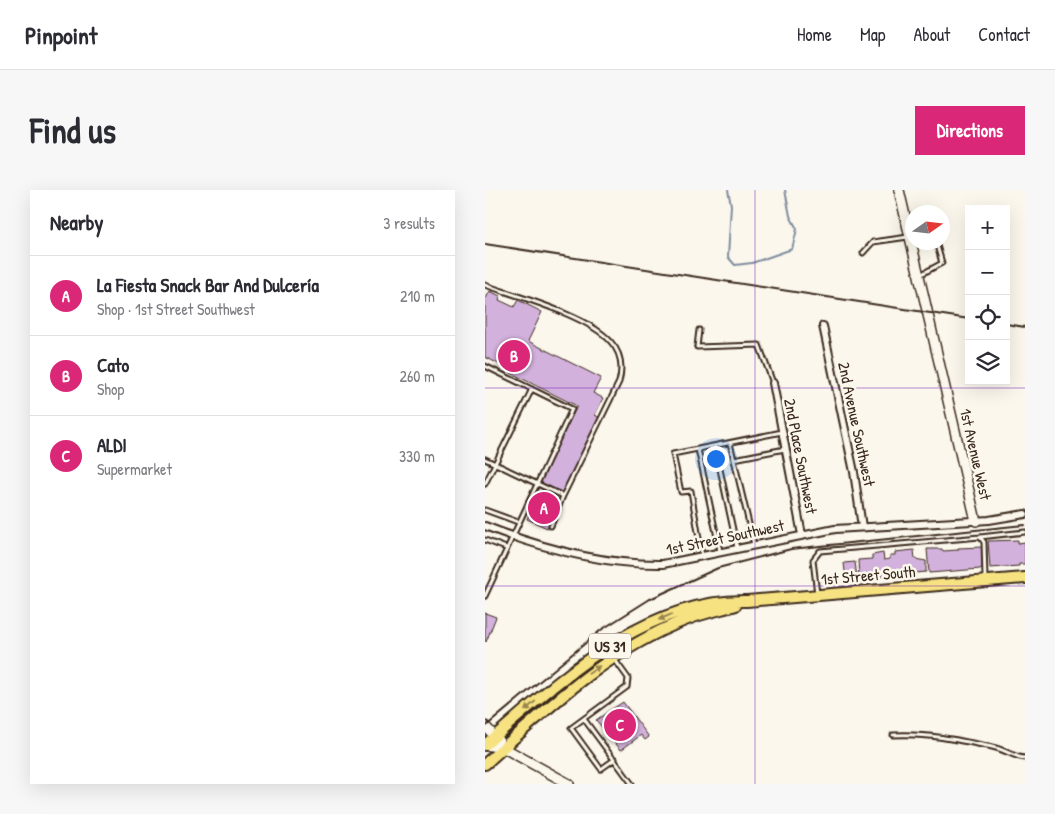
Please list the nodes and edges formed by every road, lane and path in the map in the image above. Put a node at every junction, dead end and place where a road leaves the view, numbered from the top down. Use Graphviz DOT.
graph roads {
  1 [pos="899,190"];
  2 [pos="905,207"];
  3 [pos="905,238"];
  4 [pos="914,250"];
  5 [pos="939,250"];
  6 [pos="863,253"];
  7 [pos="919,275"];
  8 [pos="485,286"];
  9 [pos="823,326"];
  10 [pos="699,330"];
  11 [pos="485,366"];
  12 [pos="773,383"];
  13 [pos="533,389"];
  14 [pos="782,432"];
  15 [pos="730,443"];
  16 [pos="715,446"];
  17 [pos="698,449"];
  18 [pos="786,449"];
  19 [pos="485,459"];
  20 [pos="734,459"];
  21 [pos="494,464"];
  22 [pos="485,484"];
  23 [pos="536,485"];
  24 [pos="563,496"];
  25 [pos="485,510"];
  26 [pos="1025,514"];
  27 [pos="976,521"];
  28 [pos="518,522"];
  29 [pos="485,526"];
  30 [pos="551,526"];
  31 [pos="862,527"];
  32 [pos="1025,532"];
  33 [pos="802,535"];
  34 [pos="512,536"];
  35 [pos="980,537"];
  36 [pos="485,540"];
  37 [pos="754,546"];
  38 [pos="506,548"];
  39 [pos="737,549"];
  40 [pos="720,552"];
  41 [pos="703,556"];
  42 [pos="1025,578"];
  43 [pos="988,581"];
  44 [pos="817,594"];
  45 [pos="485,596"];
  46 [pos="694,612"];
  47 [pos="613,658"];
  48 [pos="584,719"];
  49 [pos="485,726"];
  50 [pos="893,735"];
  51 [pos="496,736"];
  52 [pos="485,745"];
  53 [pos="504,748"];
  54 [pos="1025,758"];
  55 [pos="615,759"];
  56 [pos="485,764"];
  57 [pos="569,784"];
  58 [pos="631,784"];
  1 -- 2 [label="street, 1st Avenue West"];
  3 -- 6 [label="lane"];
  4 -- 7 [label="street, 1st Avenue West"];
  5 -- 7 [label="lane"];
  7 -- 27 [label="street, 1st Avenue West"];
  8 -- 24 [label="lane"];
  9 -- 31 [label="street, 2nd Avenue Southwest"];
  10 -- 12 [label="lane"];
  11 -- 13 [label="lane"];
  12 -- 14 [label="street, 2nd Place Southwest"];
  13 -- 21 [label="lane"];
  13 -- 23 [label="lane"];
  14 -- 15 [label="lane"];
  14 -- 18 [label="street, 2nd Place Southwest"];
  15 -- 16 [label="lane"];
  15 -- 20 [label="lane"];
  16 -- 17 [label="lane"];
  16 -- 39 [label="lane"];
  17 -- 40 [label="lane"];
  17 -- 41 [label="lane"];
  18 -- 20 [label="lane"];
  18 -- 33 [label="street, 2nd Place Southwest"];
  19 -- 21 [label="lane"];
  20 -- 37 [label="lane"];
  21 -- 22 [label="lane"];
  21 -- 23 [label="lane"];
  23 -- 24 [label="lane"];
  23 -- 28 [label="lane"];
  24 -- 30 [label="lane"];
  25 -- 28 [label="lane"];
  26 -- 27 [label="street, 1st Street Southwest"];
  27 -- 31 [label="street, 1st Street Southwest"];
  28 -- 34 [label="lane"];
  29 -- 34 [label="street, 1st Street Southwest"];
  31 -- 33 [label="street, 1st Street Southwest"];
  32 -- 35 [label="lane"];
  33 -- 37 [label="street, 1st Street Southwest"];
  34 -- 38 [label="lane"];
  34 -- 41 [label="street, 1st Street Southwest"];
  35 -- 43 [label="lane"];
  35 -- 44 [label="lane"];
  36 -- 38 [label="lane"];
  37 -- 39 [label="street, 1st Street Southwest"];
  38 -- 45 [label="lane"];
  39 -- 40 [label="street, 1st Street Southwest"];
  40 -- 41 [label="street, 1st Street Southwest"];
  42 -- 43 [label="main road, US 31"];
  43 -- 44 [label="main road, 1st Street South / US 31"];
  44 -- 46 [label="main road, 1st Street South / US 31"];
  46 -- 47 [label="main road, 1st Street South / US 31"];
  46 -- 51 [label="main road, 1st Street South / US 31, one-way"];
  47 -- 48 [label="lane"];
  53 -- 47 [label="main road, 1st Street South / US 31, one-way"];
  48 -- 55 [label="lane"];
  48 -- 55 [label="lane"];
  49 -- 51 [label="street"];
  50 -- 54 [label="lane"];
  51 -- 52 [label="main road, 1st Street South / US 31"];
  51 -- 53 [label="street"];
  52 -- 53 [label="street"];
  53 -- 56 [label="main road, 1st Street South / US 31"];
  53 -- 57 [label="street"];
  55 -- 58 [label="lane"];
}
